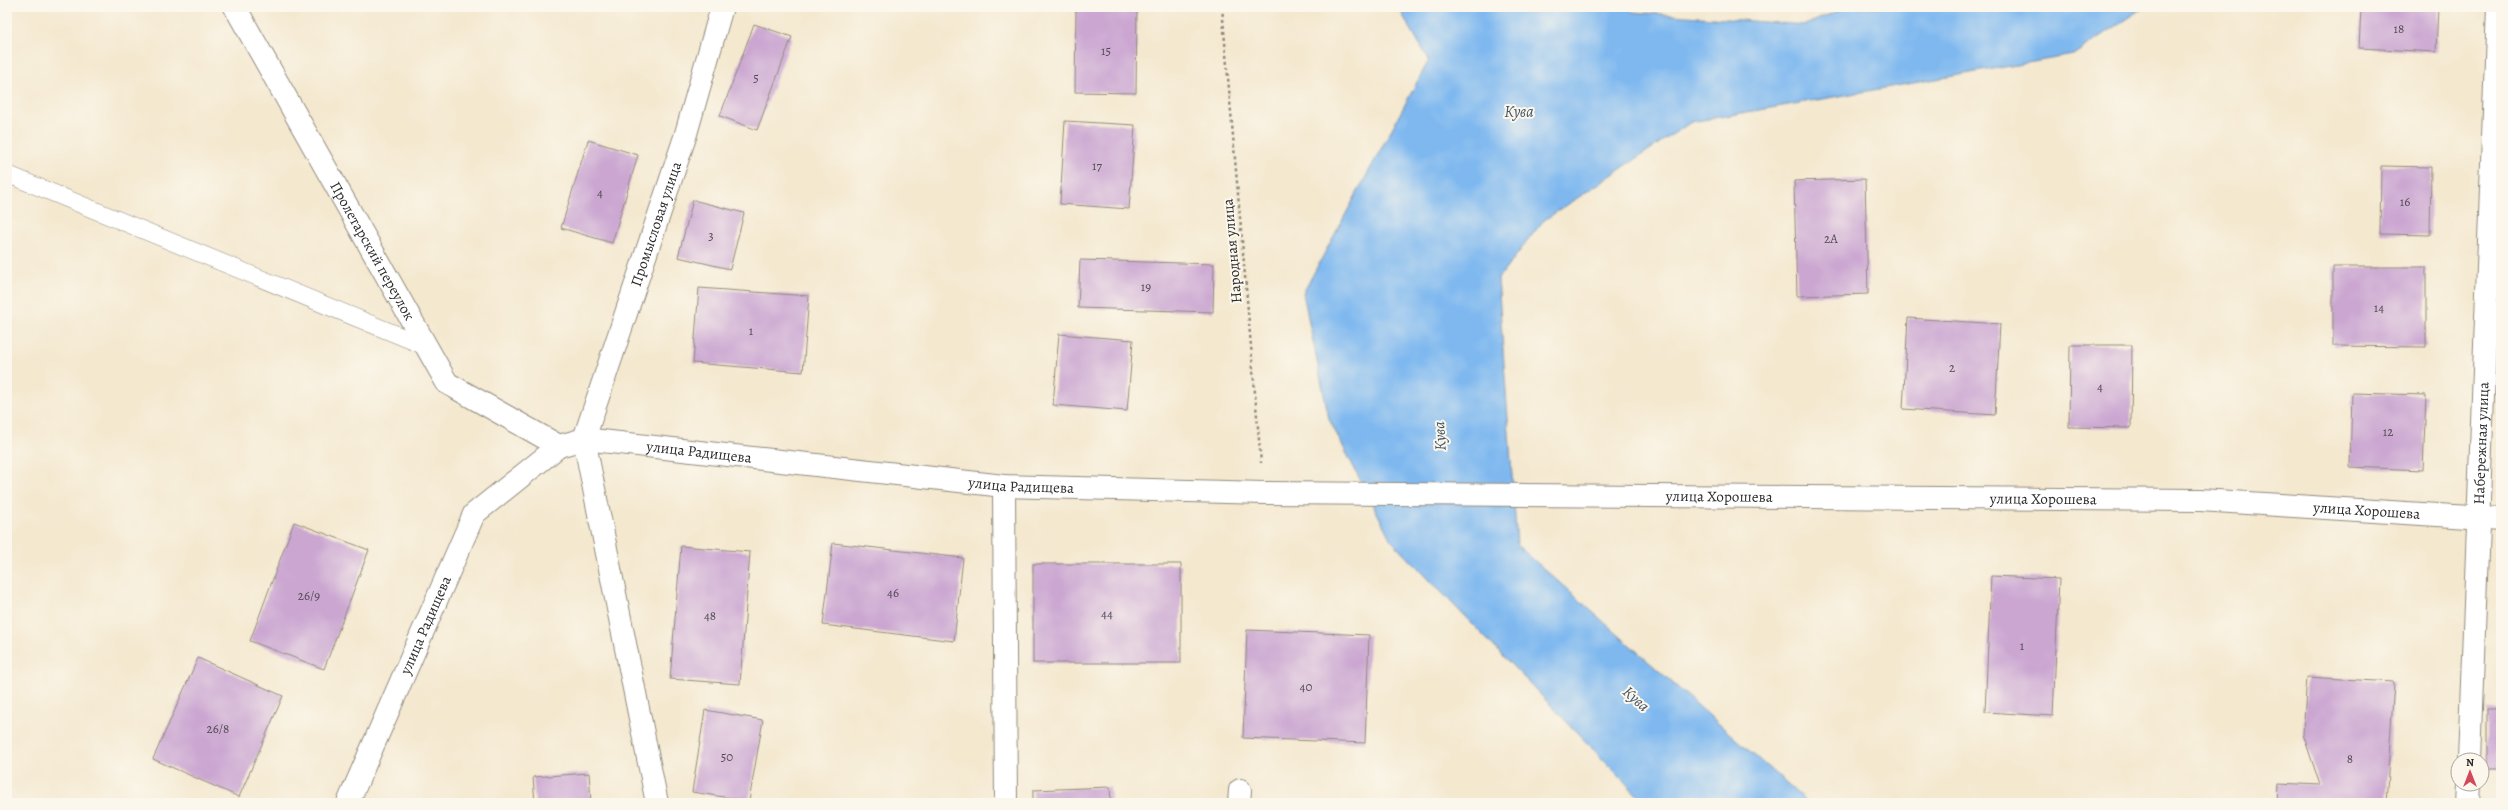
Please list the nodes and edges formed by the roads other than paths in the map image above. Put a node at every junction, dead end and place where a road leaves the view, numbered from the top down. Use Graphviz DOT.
graph roads {
  1 [pos="235,7"];
  2 [pos="722,7"];
  3 [pos="2498,7"];
  4 [pos="7,174"];
  5 [pos="427,347"];
  6 [pos="584,439"];
  7 [pos="559,446"];
  8 [pos="1004,486"];
  9 [pos="1584,496"];
  10 [pos="2478,517"];
  11 [pos="2501,519"];
  12 [pos="2470,752"];
  13 [pos="2469,792"];
  14 [pos="348,803"];
  15 [pos="657,803"];
  16 [pos="1006,803"];
  17 [pos="2468,803"];
  1 -- 5 [label="street, Пролетарский переулок"];
  2 -- 6 [label="street, Промысловая улица"];
  3 -- 10 [label="street, Набережная улица"];
  4 -- 5 [label="lane"];
  5 -- 7 [label="street, Пролетарский переулок"];
  6 -- 7 [label="street, улица Радищева"];
  6 -- 8 [label="street, улица Радищева"];
  6 -- 15 [label="street"];
  7 -- 14 [label="street, улица Радищева"];
  8 -- 9 [label="street, улица Радищева"];
  8 -- 16 [label="street"];
  9 -- 10 [label="street, улица Хорошева"];
  10 -- 11 [label="street, улица Хорошева"];
  10 -- 12 [label="street, Набережная улица"];
  13 -- 17 [label="street"];
}
